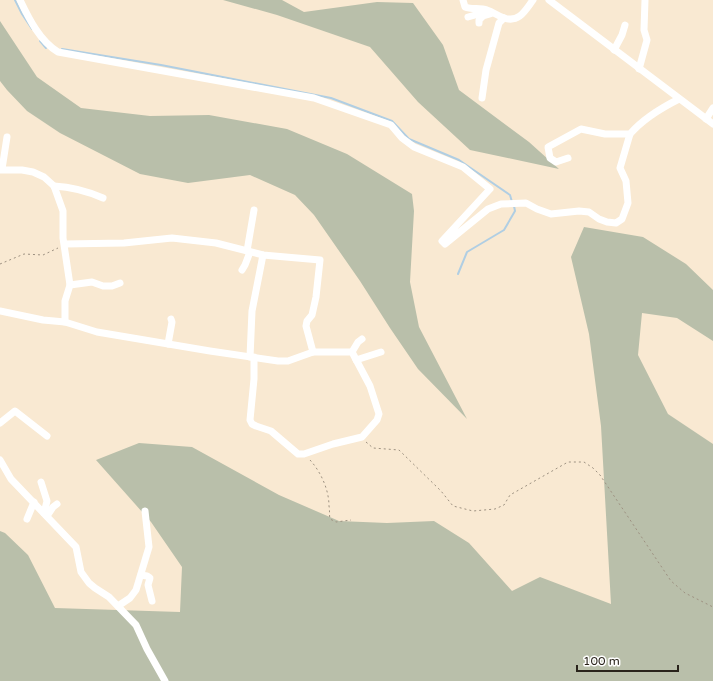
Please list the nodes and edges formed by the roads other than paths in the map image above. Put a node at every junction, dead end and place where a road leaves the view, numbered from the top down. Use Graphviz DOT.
graph roads {
  1 [pos="20,0"];
  2 [pos="463,0"];
  3 [pos="533,0"];
  4 [pos="549,0"];
  5 [pos="645,0"];
  6 [pos="492,12"];
  7 [pos="468,18"];
  8 [pos="504,18"];
  9 [pos="479,23"];
  10 [pos="625,25"];
  11 [pos="614,50"];
  12 [pos="639,69"];
  13 [pos="482,98"];
  14 [pos="679,99"];
  15 [pos="713,108"];
  16 [pos="706,119"];
  17 [pos="713,124"];
  18 [pos="630,134"];
  19 [pos="7,137"];
  20 [pos="568,158"];
  21 [pos="1,170"];
  22 [pos="54,186"];
  23 [pos="104,198"];
  24 [pos="254,210"];
  25 [pos="65,244"];
  26 [pos="248,251"];
  27 [pos="263,255"];
  28 [pos="242,270"];
  29 [pos="120,283"];
  30 [pos="70,285"];
  31 [pos="0,311"];
  32 [pos="171,319"];
  33 [pos="65,322"];
  34 [pos="362,339"];
  35 [pos="168,344"];
  36 [pos="313,352"];
  37 [pos="352,352"];
  38 [pos="381,352"];
  39 [pos="252,357"];
  40 [pos="356,360"];
  41 [pos="0,423"];
  42 [pos="47,436"];
  43 [pos="0,460"];
  44 [pos="41,482"];
  45 [pos="34,502"];
  46 [pos="57,504"];
  47 [pos="145,511"];
  48 [pos="46,514"];
  49 [pos="27,519"];
  50 [pos="141,575"];
  51 [pos="152,602"];
  52 [pos="118,606"];
  53 [pos="166,681"];
  1 -- 18 [label="street"];
  2 -- 6 [label="street"];
  3 -- 8 [label="street"];
  4 -- 11 [label="street"];
  5 -- 12 [label="street"];
  6 -- 7 [label="street"];
  6 -- 8 [label="street"];
  6 -- 9 [label="street"];
  8 -- 13 [label="street"];
  10 -- 11 [label="street"];
  11 -- 12 [label="street"];
  12 -- 14 [label="street"];
  14 -- 16 [label="street"];
  14 -- 18 [label="street"];
  15 -- 16 [label="street"];
  16 -- 17 [label="street"];
  18 -- 20 [label="street"];
  19 -- 21 [label="street"];
  21 -- 22 [label="street"];
  22 -- 23 [label="street"];
  22 -- 25 [label="street"];
  24 -- 26 [label="street"];
  25 -- 26 [label="street"];
  25 -- 30 [label="street"];
  26 -- 27 [label="street"];
  26 -- 28 [label="street"];
  27 -- 36 [label="street"];
  27 -- 39 [label="street"];
  29 -- 30 [label="street"];
  30 -- 33 [label="street"];
  31 -- 33 [label="street"];
  32 -- 35 [label="street"];
  33 -- 35 [label="street"];
  34 -- 37 [label="street"];
  35 -- 39 [label="street"];
  36 -- 37 [label="street"];
  36 -- 39 [label="street"];
  37 -- 40 [label="street"];
  38 -- 40 [label="street"];
  39 -- 40 [label="street"];
  41 -- 42 [label="street"];
  43 -- 45 [label="street"];
  44 -- 48 [label="street"];
  45 -- 48 [label="street"];
  45 -- 49 [label="street"];
  46 -- 48 [label="street"];
  47 -- 50 [label="street"];
  48 -- 52 [label="street"];
  50 -- 51 [label="street"];
  50 -- 52 [label="street"];
  52 -- 53 [label="street"];
}
